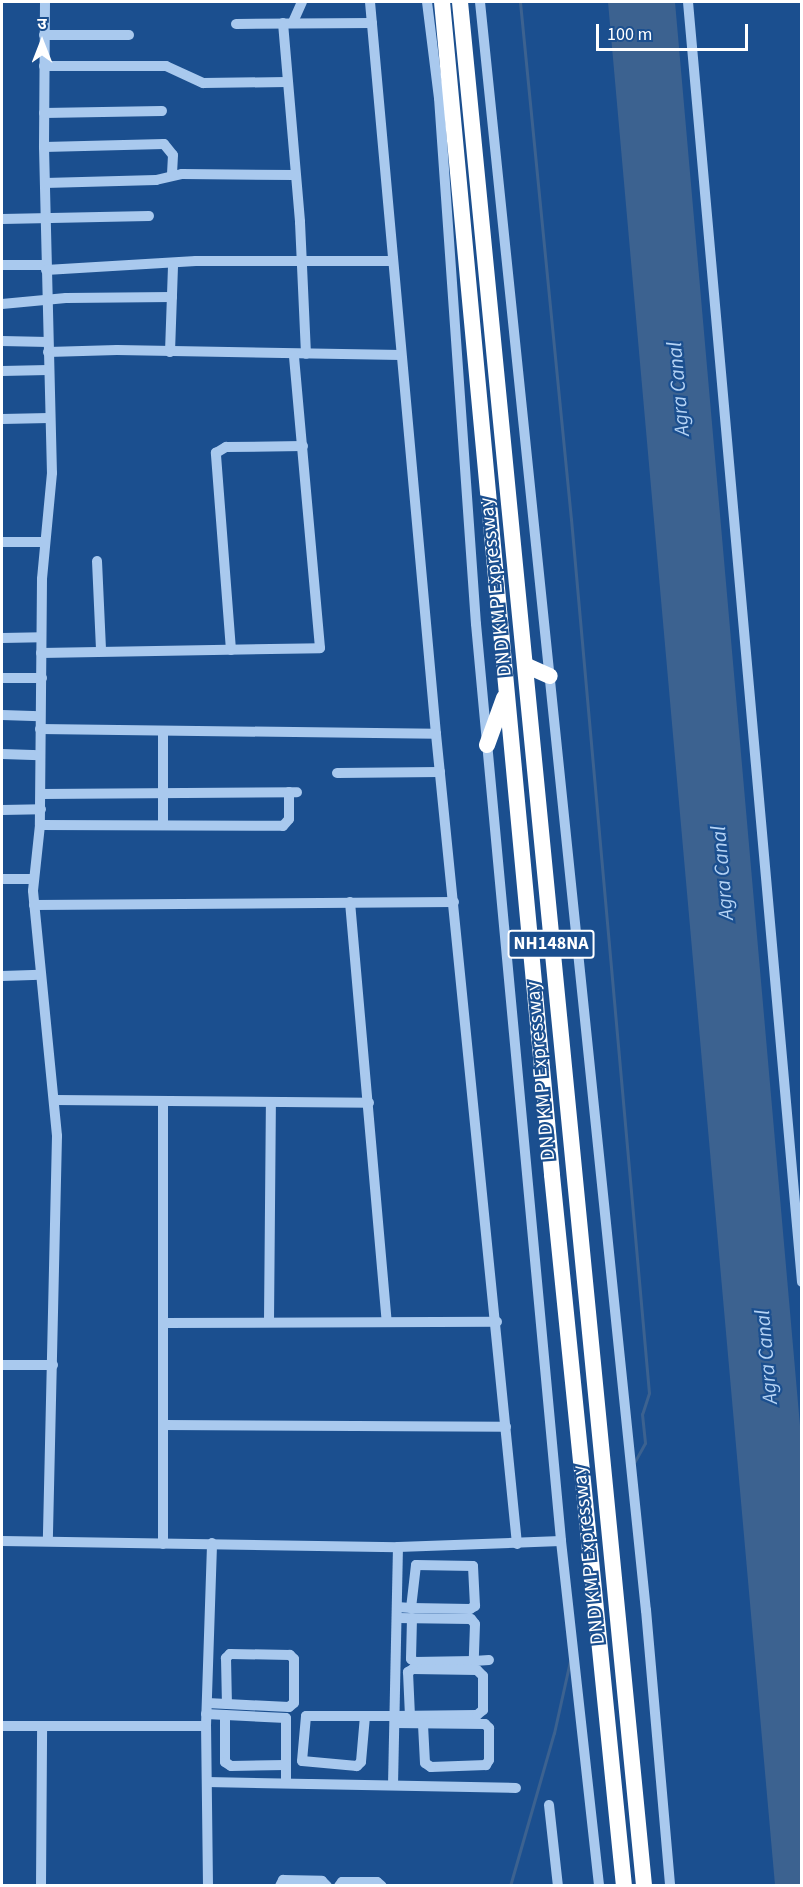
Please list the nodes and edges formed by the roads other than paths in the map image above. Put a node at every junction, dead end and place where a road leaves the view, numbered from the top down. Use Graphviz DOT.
graph roads {
  1 [pos="45,2"];
  2 [pos="302,2"];
  3 [pos="370,2"];
  4 [pos="427,2"];
  5 [pos="442,2"];
  6 [pos="460,2"];
  7 [pos="480,2"];
  8 [pos="688,2"];
  9 [pos="288,23"];
  10 [pos="236,24"];
  11 [pos="372,24"];
  12 [pos="44,35"];
  13 [pos="129,35"];
  14 [pos="44,66"];
  15 [pos="287,82"];
  16 [pos="162,111"];
  17 [pos="44,112"];
  18 [pos="44,147"];
  19 [pos="172,175"];
  20 [pos="295,175"];
  21 [pos="45,183"];
  22 [pos="149,216"];
  23 [pos="2,219"];
  24 [pos="45,220"];
  25 [pos="302,261"];
  26 [pos="393,261"];
  27 [pos="2,265"];
  28 [pos="173,265"];
  29 [pos="46,268"];
  30 [pos="172,297"];
  31 [pos="47,300"];
  32 [pos="2,304"];
  33 [pos="2,341"];
  34 [pos="48,347"];
  35 [pos="170,352"];
  36 [pos="306,354"];
  37 [pos="294,355"];
  38 [pos="401,355"];
  39 [pos="48,370"];
  40 [pos="2,371"];
  41 [pos="49,418"];
  42 [pos="2,419"];
  43 [pos="303,446"];
  44 [pos="2,542"];
  45 [pos="45,542"];
  46 [pos="97,561"];
  47 [pos="41,637"];
  48 [pos="2,638"];
  49 [pos="101,650"];
  50 [pos="231,650"];
  51 [pos="41,653"];
  52 [pos="525,665"];
  53 [pos="550,676"];
  54 [pos="2,678"];
  55 [pos="42,678"];
  56 [pos="506,692"];
  57 [pos="2,715"];
  58 [pos="40,716"];
  59 [pos="40,729"];
  60 [pos="164,731"];
  61 [pos="436,734"];
  62 [pos="487,745"];
  63 [pos="2,754"];
  64 [pos="40,755"];
  65 [pos="440,772"];
  66 [pos="337,773"];
  67 [pos="163,793"];
  68 [pos="41,794"];
  69 [pos="40,809"];
  70 [pos="2,810"];
  71 [pos="40,825"];
  72 [pos="163,825"];
  73 [pos="2,879"];
  74 [pos="34,879"];
  75 [pos="350,902"];
  76 [pos="454,902"];
  77 [pos="34,905"];
  78 [pos="2,975"];
  79 [pos="40,975"];
  80 [pos="55,1100"];
  81 [pos="271,1102"];
  82 [pos="164,1103"];
  83 [pos="369,1104"];
  84 [pos="801,1282"];
  85 [pos="269,1321"];
  86 [pos="387,1321"];
  87 [pos="497,1322"];
  88 [pos="165,1323"];
  89 [pos="2,1365"];
  90 [pos="53,1365"];
  91 [pos="163,1425"];
  92 [pos="506,1427"];
  93 [pos="2,1541"];
  94 [pos="48,1541"];
  95 [pos="561,1541"];
  96 [pos="212,1543"];
  97 [pos="163,1544"];
  98 [pos="518,1544"];
  99 [pos="398,1547"];
  100 [pos="397,1613"];
  101 [pos="412,1613"];
  102 [pos="474,1660"];
  103 [pos="489,1660"];
  104 [pos="206,1709"];
  105 [pos="226,1709"];
  106 [pos="365,1716"];
  107 [pos="410,1716"];
  108 [pos="395,1720"];
  109 [pos="423,1724"];
  110 [pos="2,1726"];
  111 [pos="42,1726"];
  112 [pos="206,1726"];
  113 [pos="286,1765"];
  114 [pos="207,1782"];
  115 [pos="286,1783"];
  116 [pos="393,1785"];
  117 [pos="516,1788"];
  118 [pos="549,1805"];
  119 [pos="42,1886"];
  120 [pos="208,1886"];
  121 [pos="280,1886"];
  122 [pos="327,1886"];
  123 [pos="339,1886"];
  124 [pos="382,1886"];
  125 [pos="558,1886"];
  126 [pos="599,1886"];
  127 [pos="624,1886"];
  128 [pos="644,1886"];
  129 [pos="670,1886"];
  1 -- 12 [label="street"];
  2 -- 9 [label="street"];
  3 -- 11 [label="street"];
  4 -- 62 [label="street"];
  5 -- 56 [label="highway, DND KMP Expressway / NH148NA"];
  6 -- 52 [label="highway, DND KMP Expressway / NH148NA"];
  7 -- 53 [label="street"];
  8 -- 84 [label="street"];
  9 -- 10 [label="street"];
  9 -- 11 [label="street"];
  9 -- 15 [label="street"];
  11 -- 26 [label="street"];
  12 -- 13 [label="street"];
  12 -- 14 [label="street"];
  14 -- 15 [label="street"];
  14 -- 17 [label="street"];
  15 -- 20 [label="street"];
  16 -- 17 [label="street"];
  17 -- 18 [label="street"];
  18 -- 19 [label="street"];
  18 -- 21 [label="street"];
  19 -- 20 [label="street"];
  19 -- 21 [label="street"];
  20 -- 25 [label="street"];
  21 -- 24 [label="street"];
  22 -- 24 [label="street"];
  23 -- 24 [label="street"];
  24 -- 29 [label="street"];
  25 -- 26 [label="street"];
  25 -- 28 [label="street"];
  25 -- 36 [label="street"];
  26 -- 38 [label="street"];
  27 -- 29 [label="street"];
  28 -- 29 [label="street"];
  28 -- 30 [label="street"];
  29 -- 31 [label="street"];
  30 -- 31 [label="street"];
  30 -- 35 [label="street"];
  31 -- 32 [label="street"];
  31 -- 34 [label="street"];
  33 -- 34 [label="street"];
  34 -- 35 [label="street"];
  34 -- 39 [label="street"];
  35 -- 37 [label="street"];
  36 -- 37 [label="street"];
  36 -- 38 [label="street"];
  37 -- 43 [label="street"];
  38 -- 61 [label="street"];
  39 -- 40 [label="street"];
  39 -- 41 [label="street"];
  41 -- 42 [label="street"];
  41 -- 45 [label="street"];
  43 -- 50 [label="street"];
  43 -- 50 [label="street"];
  44 -- 45 [label="street"];
  45 -- 47 [label="street"];
  46 -- 49 [label="street"];
  47 -- 48 [label="street"];
  47 -- 51 [label="street"];
  49 -- 50 [label="street"];
  49 -- 51 [label="street"];
  51 -- 55 [label="street"];
  52 -- 53 [label="highway"];
  52 -- 128 [label="highway, DND KMP Expressway / NH148NA"];
  53 -- 129 [label="street"];
  54 -- 55 [label="street"];
  55 -- 58 [label="street"];
  56 -- 62 [label="highway"];
  56 -- 127 [label="highway, DND KMP Expressway / NH148NA"];
  57 -- 58 [label="street"];
  58 -- 59 [label="street"];
  59 -- 60 [label="street"];
  59 -- 64 [label="street"];
  60 -- 61 [label="street"];
  60 -- 67 [label="street"];
  61 -- 65 [label="street"];
  62 -- 95 [label="street"];
  63 -- 64 [label="street"];
  64 -- 68 [label="street"];
  65 -- 66 [label="street"];
  65 -- 76 [label="street"];
  67 -- 68 [label="street"];
  67 -- 72 [label="street"];
  67 -- 72 [label="street"];
  68 -- 69 [label="street"];
  69 -- 70 [label="street"];
  69 -- 71 [label="street"];
  71 -- 72 [label="street"];
  71 -- 74 [label="street"];
  73 -- 74 [label="street"];
  74 -- 77 [label="street"];
  75 -- 76 [label="street"];
  75 -- 77 [label="street"];
  75 -- 83 [label="street"];
  76 -- 87 [label="street"];
  77 -- 79 [label="street"];
  78 -- 79 [label="street"];
  79 -- 80 [label="street"];
  80 -- 82 [label="street"];
  80 -- 90 [label="street"];
  81 -- 82 [label="street"];
  81 -- 83 [label="street"];
  81 -- 85 [label="street"];
  82 -- 88 [label="street"];
  83 -- 86 [label="street"];
  85 -- 86 [label="street"];
  85 -- 88 [label="street"];
  86 -- 87 [label="street"];
  87 -- 92 [label="street"];
  88 -- 91 [label="street"];
  89 -- 90 [label="street"];
  90 -- 94 [label="street"];
  91 -- 92 [label="street"];
  91 -- 97 [label="street"];
  92 -- 98 [label="street"];
  93 -- 94 [label="street"];
  94 -- 97 [label="street"];
  95 -- 98 [label="street"];
  95 -- 126 [label="street"];
  96 -- 97 [label="street"];
  96 -- 99 [label="street"];
  96 -- 104 [label="street"];
  98 -- 99 [label="street"];
  99 -- 100 [label="street"];
  100 -- 101 [label="street"];
  100 -- 108 [label="street"];
  101 -- 101 [label="street"];
  101 -- 102 [label="street"];
  101 -- 102 [label="street"];
  102 -- 103 [label="street"];
  104 -- 105 [label="street"];
  104 -- 112 [label="street"];
  105 -- 105 [label="street"];
  105 -- 113 [label="street"];
  105 -- 113 [label="street"];
  106 -- 106 [label="street"];
  106 -- 108 [label="street"];
  107 -- 107 [label="street"];
  107 -- 108 [label="street"];
  108 -- 109 [label="street"];
  108 -- 116 [label="street"];
  109 -- 109 [label="street"];
  110 -- 111 [label="street"];
  111 -- 112 [label="street"];
  111 -- 119 [label="street"];
  112 -- 114 [label="street"];
  113 -- 115 [label="street"];
  114 -- 115 [label="street"];
  114 -- 120 [label="street"];
  115 -- 116 [label="street"];
  116 -- 117 [label="street"];
  118 -- 125 [label="street"];
  121 -- 122 [label="street"];
  123 -- 124 [label="street"];
}
